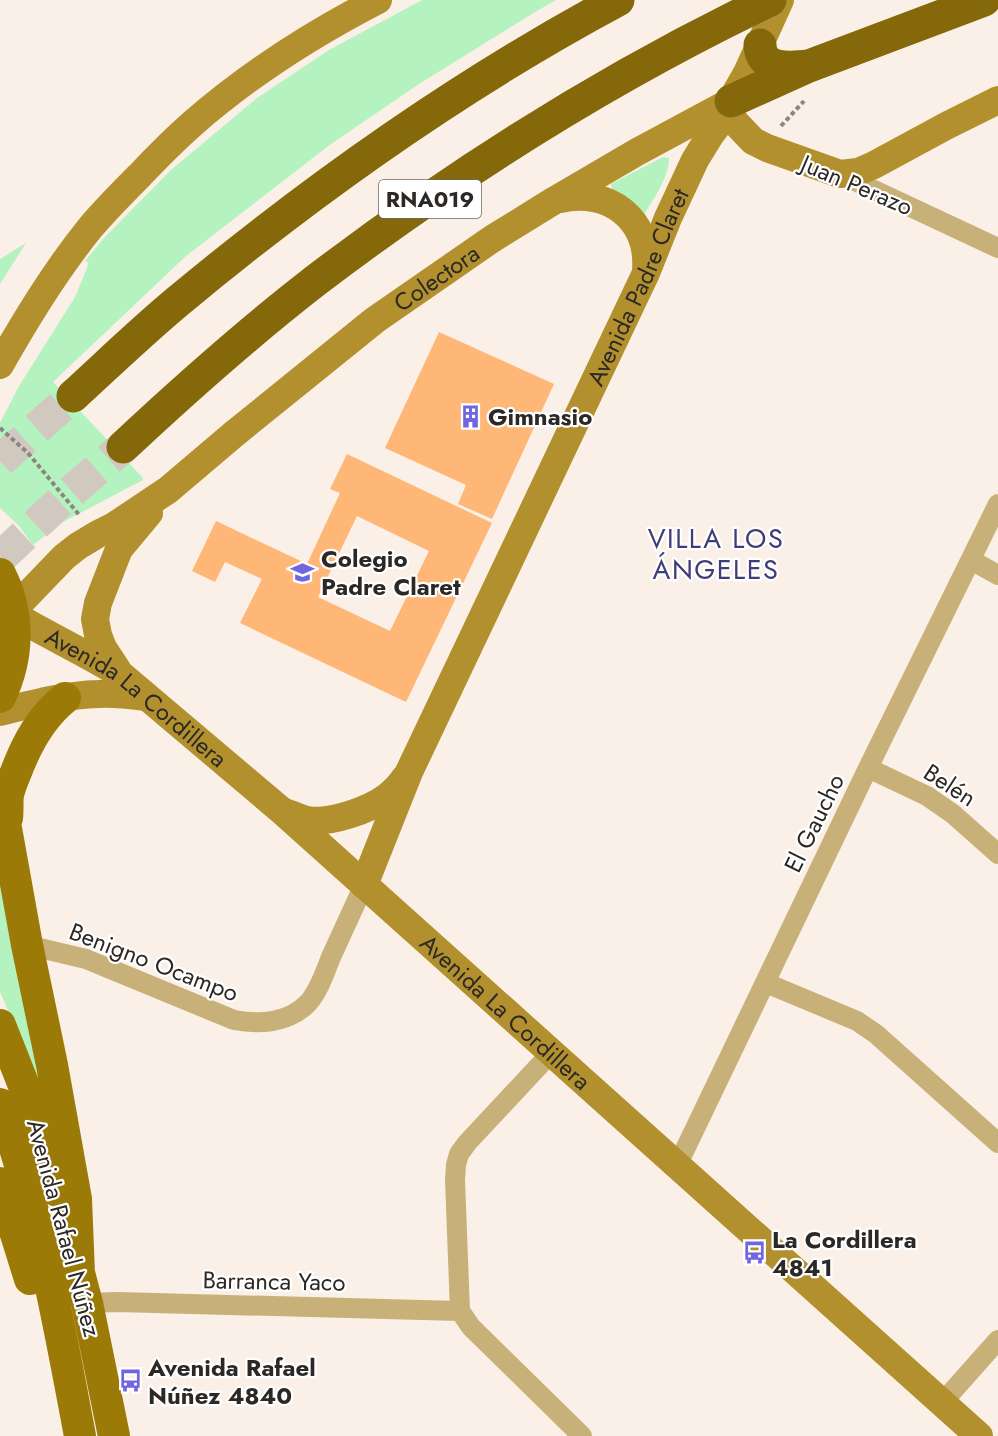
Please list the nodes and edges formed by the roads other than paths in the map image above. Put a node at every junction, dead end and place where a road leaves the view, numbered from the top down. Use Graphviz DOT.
graph roads {
  1 [pos="378,0"];
  2 [pos="618,0"];
  3 [pos="770,0"];
  4 [pos="780,0"];
  5 [pos="984,0"];
  6 [pos="350,8"];
  7 [pos="760,60"];
  8 [pos="809,66"];
  9 [pos="998,100"];
  10 [pos="730,105"];
  11 [pos="840,174"];
  12 [pos="555,200"];
  13 [pos="998,248"];
  14 [pos="646,273"];
  15 [pos="0,365"];
  16 [pos="73,396"];
  17 [pos="123,447"];
  18 [pos="168,490"];
  19 [pos="998,504"];
  20 [pos="971,560"];
  21 [pos="0,574"];
  22 [pos="998,575"];
  23 [pos="14,612"];
  24 [pos="120,674"];
  25 [pos="146,697"];
  26 [pos="65,698"];
  27 [pos="0,702"];
  28 [pos="868,768"];
  29 [pos="409,772"];
  30 [pos="0,795"];
  31 [pos="282,811"];
  32 [pos="6,831"];
  33 [pos="998,854"];
  34 [pos="364,885"];
  35 [pos="27,945"];
  36 [pos="766,983"];
  37 [pos="0,1025"];
  38 [pos="551,1053"];
  39 [pos="0,1104"];
  40 [pos="998,1143"];
  41 [pos="678,1166"];
  42 [pos="0,1183"];
  43 [pos="8,1240"];
  44 [pos="83,1289"];
  45 [pos="460,1311"];
  46 [pos="998,1340"];
  47 [pos="942,1403"];
  48 [pos="79,1435"];
  49 [pos="114,1436"];
  50 [pos="582,1436"];
  51 [pos="979,1436"];
  1 -- 6 [label="main road"];
  2 -- 16 [label="highway, RNA019"];
  3 -- 17 [label="highway, RNA019"];
  4 -- 7 [label="main road, Avenida Padre Claret"];
  5 -- 8 [label="highway"];
  6 -- 15 [label="main road"];
  7 -- 8 [label="highway"];
  7 -- 10 [label="main road, Avenida Padre Claret"];
  8 -- 10 [label="highway"];
  9 -- 11 [label="main road"];
  10 -- 11 [label="main road, Juan Perazo"];
  10 -- 12 [label="main road, Colectora"];
  10 -- 14 [label="main road, Avenida Padre Claret"];
  11 -- 13 [label="street, Juan Perazo"];
  12 -- 14 [label="main road"];
  12 -- 18 [label="main road, Colectora"];
  14 -- 29 [label="main road, Avenida Padre Claret"];
  18 -- 23 [label="main road"];
  18 -- 24 [label="main road"];
  19 -- 20 [label="street, El Gaucho"];
  20 -- 22 [label="street"];
  20 -- 28 [label="street, El Gaucho"];
  21 -- 23 [label="main road"];
  23 -- 24 [label="main road, Avenida La Cordillera"];
  23 -- 27 [label="main road"];
  24 -- 25 [label="main road, Avenida La Cordillera"];
  25 -- 26 [label="main road"];
  25 -- 31 [label="main road, Avenida La Cordillera"];
  26 -- 27 [label="main road"];
  26 -- 32 [label="main road"];
  28 -- 33 [label="street, Belén"];
  28 -- 36 [label="street, El Gaucho"];
  29 -- 31 [label="main road, Avenida Padre Claret"];
  29 -- 34 [label="main road, Avenida Padre Claret"];
  30 -- 32 [label="main road"];
  31 -- 34 [label="main road, Avenida La Cordillera"];
  32 -- 35 [label="main road"];
  34 -- 35 [label="street, Benigno Ocampo"];
  34 -- 38 [label="main road, Avenida La Cordillera"];
  35 -- 44 [label="main road"];
  36 -- 40 [label="street"];
  36 -- 41 [label="street, El Gaucho"];
  37 -- 44 [label="main road, Avenida Rafael Núñez"];
  38 -- 41 [label="main road, Avenida La Cordillera"];
  38 -- 45 [label="street"];
  39 -- 48 [label="main road, Avenida Rafael Núñez"];
  41 -- 47 [label="main road, Avenida La Cordillera"];
  42 -- 43 [label="main road"];
  43 -- 48 [label="main road"];
  44 -- 45 [label="street, Barranca Yaco"];
  44 -- 49 [label="main road, Avenida Rafael Núñez"];
  45 -- 50 [label="street"];
  46 -- 47 [label="street"];
  47 -- 51 [label="main road, Avenida La Cordillera"];
}
